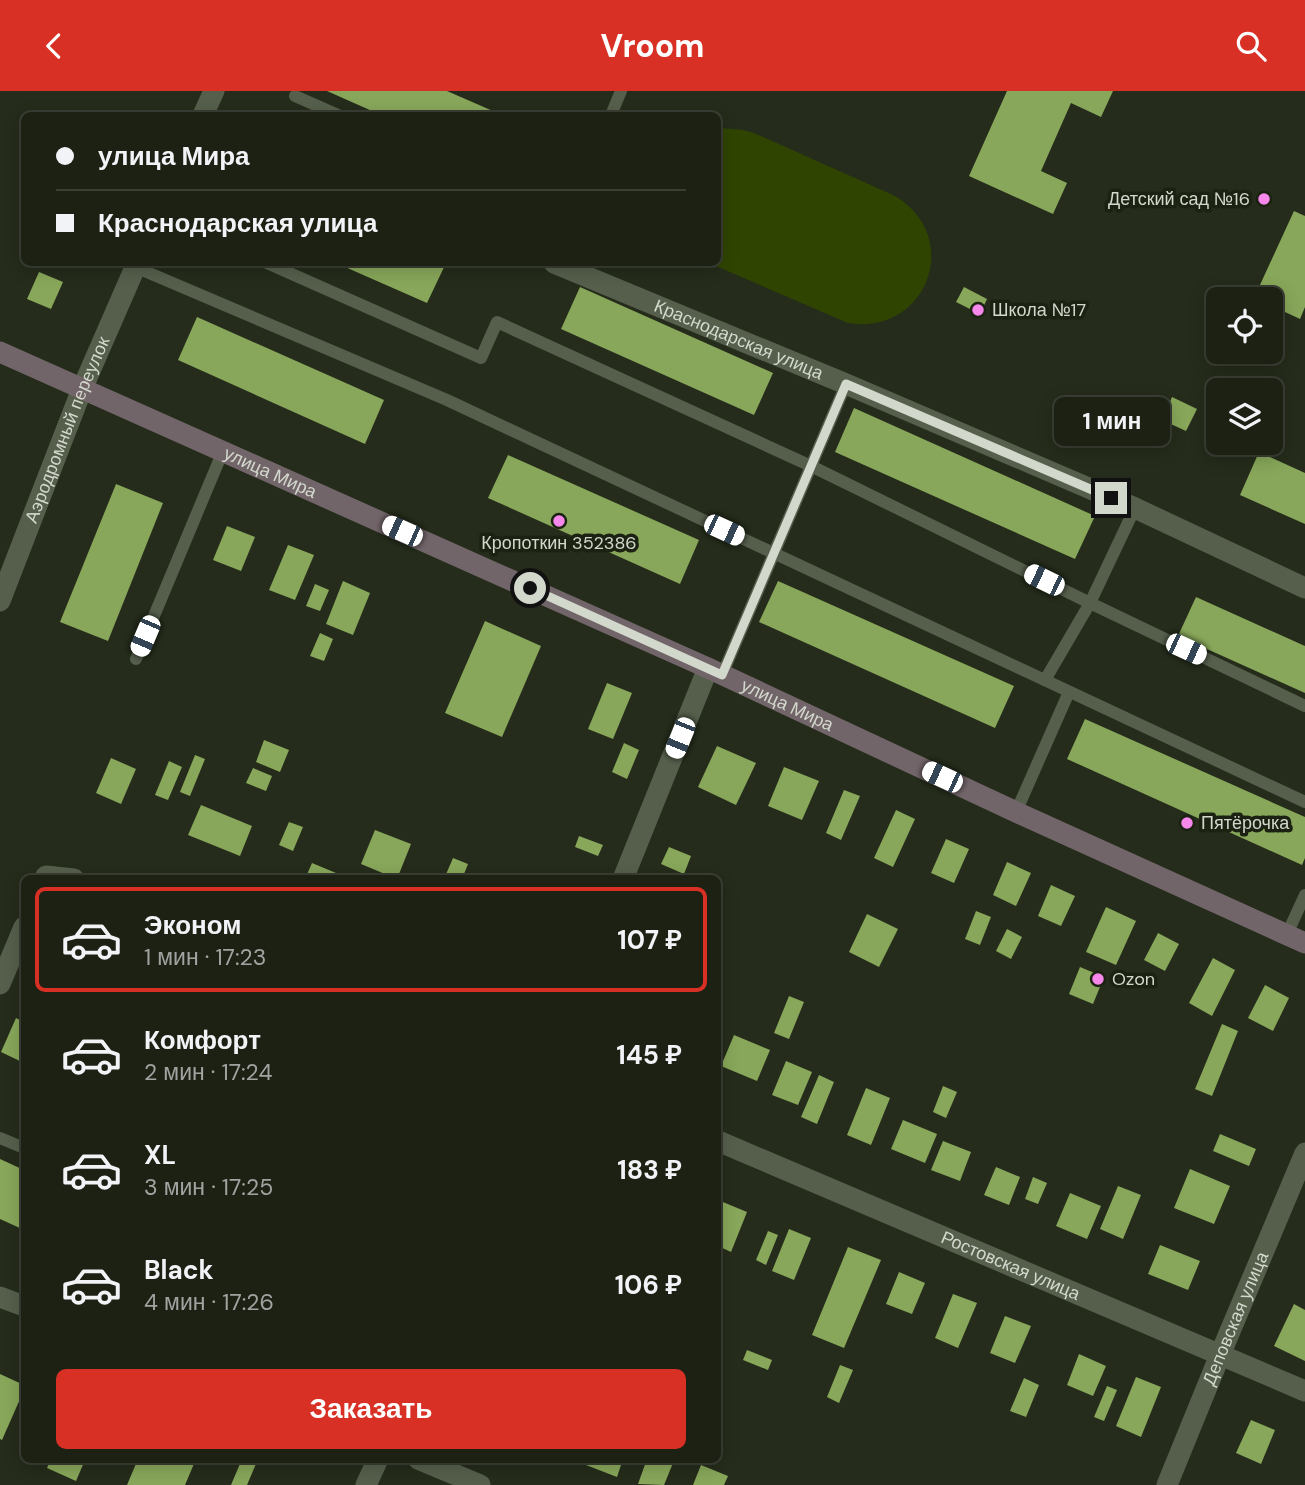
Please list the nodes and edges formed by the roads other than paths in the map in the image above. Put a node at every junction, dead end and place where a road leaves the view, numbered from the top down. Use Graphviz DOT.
graph roads {
  1 [pos="621,91"];
  2 [pos="295,96"];
  3 [pos="331,112"];
  4 [pos="612,112"];
  5 [pos="136,266"];
  6 [pos="138,266"];
  7 [pos="274,266"];
  8 [pos="561,266"];
  9 [pos="0,352"];
  10 [pos="846,384"];
  11 [pos="82,389"];
  12 [pos="223,451"];
  13 [pos="811,466"];
  14 [pos="1135,508"];
  15 [pos="774,553"];
  16 [pos="1305,588"];
  17 [pos="0,601"];
  18 [pos="1090,603"];
  19 [pos="136,659"];
  20 [pos="715,671"];
  21 [pos="1045,680"];
  22 [pos="1069,692"];
  23 [pos="1305,706"];
  24 [pos="1305,802"];
  25 [pos="1016,812"];
  26 [pos="625,875"];
  27 [pos="1305,895"];
  28 [pos="21,934"];
  29 [pos="1296,939"];
  30 [pos="0,984"];
  31 [pos="0,1138"];
  32 [pos="721,1143"];
  33 [pos="21,1148"];
  34 [pos="1305,1153"];
  35 [pos="0,1297"];
  36 [pos="21,1305"];
  37 [pos="1220,1355"];
  38 [pos="1305,1391"];
  39 [pos="375,1463"];
  40 [pos="428,1463"];
  41 [pos="366,1485"];
  42 [pos="480,1485"];
  43 [pos="1167,1485"];
  1 -- 4 [label="lane"];
  2 -- 3 [label="lane"];
  5 -- 11 [label="street, Аэродромный переулок"];
  6 -- 15 [label="lane"];
  7 -- 13 [label="lane"];
  8 -- 10 [label="street, Краснодарская улица"];
  9 -- 11 [label="main road, улица Мира"];
  10 -- 13 [label="lane"];
  10 -- 14 [label="street, Краснодарская улица"];
  11 -- 12 [label="main road, улица Мира"];
  11 -- 17 [label="street, Аэродромный переулок"];
  12 -- 19 [label="lane"];
  12 -- 20 [label="main road, улица Мира"];
  13 -- 15 [label="lane"];
  13 -- 18 [label="lane"];
  14 -- 16 [label="street, Краснодарская улица"];
  14 -- 18 [label="lane"];
  15 -- 20 [label="lane"];
  15 -- 21 [label="lane"];
  18 -- 21 [label="lane"];
  18 -- 23 [label="lane"];
  20 -- 25 [label="main road, улица Мира"];
  20 -- 26 [label="street"];
  21 -- 22 [label="lane"];
  22 -- 24 [label="lane"];
  22 -- 25 [label="lane"];
  25 -- 29 [label="main road, улица Мира"];
  27 -- 29 [label="lane"];
  28 -- 30 [label="street"];
  31 -- 33 [label="lane"];
  32 -- 37 [label="street, Ростовская улица"];
  34 -- 37 [label="street, Деповская улица"];
  35 -- 36 [label="street"];
  37 -- 38 [label="street, Ростовская улица"];
  37 -- 43 [label="street, Деповская улица"];
  39 -- 41 [label="street"];
  40 -- 42 [label="street"];
}
